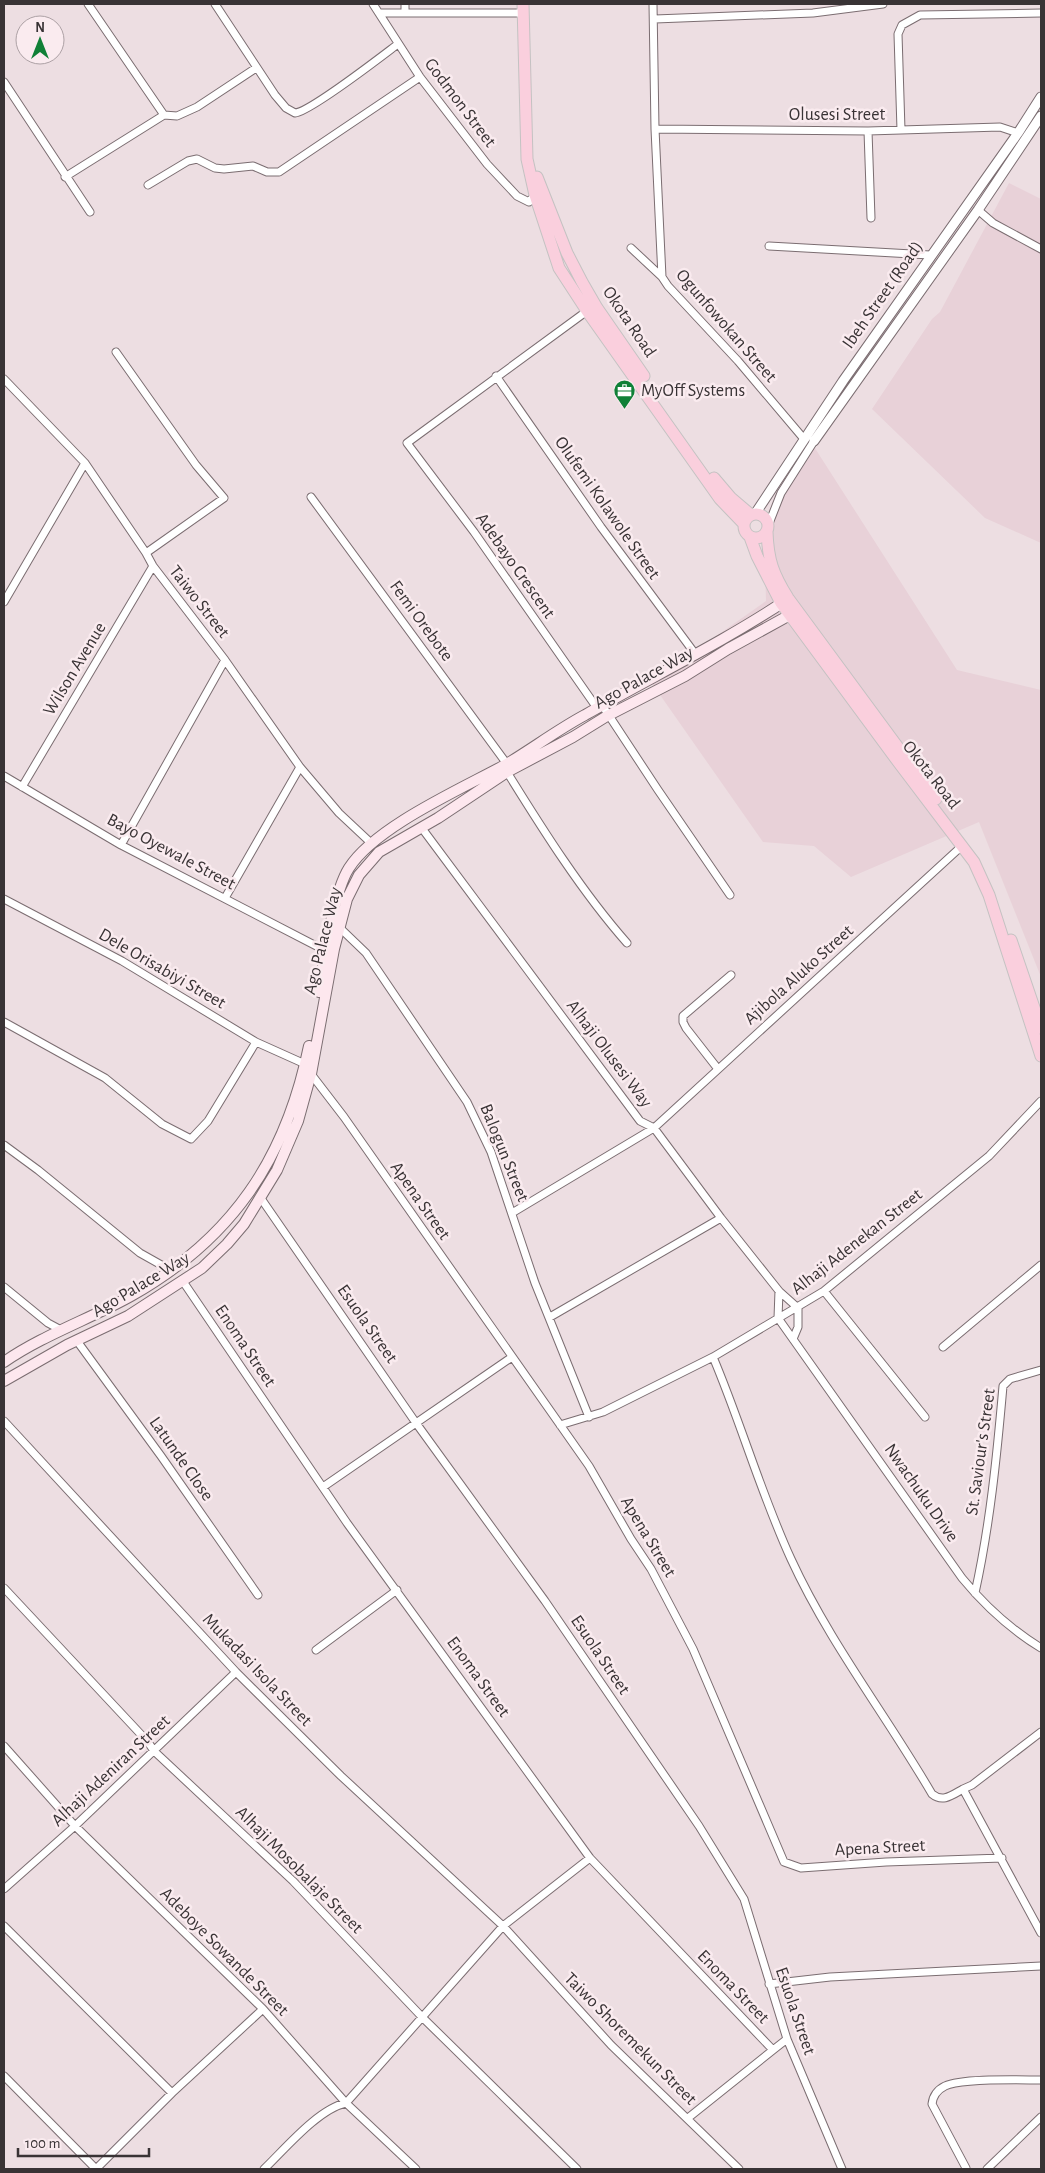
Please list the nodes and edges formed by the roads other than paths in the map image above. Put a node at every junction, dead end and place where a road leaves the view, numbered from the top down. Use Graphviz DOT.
graph roads {
  1 [pos="88,4"];
  2 [pos="215,4"];
  3 [pos="373,4"];
  4 [pos="653,4"];
  5 [pos="883,4"];
  6 [pos="405,8"];
  7 [pos="523,8"];
  8 [pos="379,13"];
  9 [pos="1041,13"];
  10 [pos="655,19"];
  11 [pos="398,44"];
  12 [pos="256,68"];
  13 [pos="420,77"];
  14 [pos="4,82"];
  15 [pos="1041,97"];
  16 [pos="164,115"];
  17 [pos="1041,116"];
  18 [pos="527,122"];
  19 [pos="654,129"];
  20 [pos="901,130"];
  21 [pos="868,131"];
  22 [pos="1018,133"];
  23 [pos="66,177"];
  24 [pos="148,185"];
  25 [pos="535,195"];
  26 [pos="978,210"];
  27 [pos="90,212"];
  28 [pos="871,218"];
  29 [pos="769,246"];
  30 [pos="631,248"];
  31 [pos="1041,249"];
  32 [pos="930,255"];
  33 [pos="662,277"];
  34 [pos="587,311"];
  35 [pos="116,352"];
  36 [pos="496,376"];
  37 [pos="4,382"];
  38 [pos="804,438"];
  39 [pos="814,441"];
  40 [pos="85,464"];
  41 [pos="311,497"];
  42 [pos="750,518"];
  43 [pos="767,529"];
  44 [pos="750,537"];
  45 [pos="146,554"];
  46 [pos="153,566"];
  47 [pos="785,601"];
  48 [pos="4,602"];
  49 [pos="794,613"];
  50 [pos="696,655"];
  51 [pos="225,660"];
  52 [pos="600,707"];
  53 [pos="608,716"];
  54 [pos="300,767"];
  55 [pos="507,768"];
  56 [pos="4,776"];
  57 [pos="22,787"];
  58 [pos="421,827"];
  59 [pos="371,843"];
  60 [pos="121,845"];
  61 [pos="964,845"];
  62 [pos="730,895"];
  63 [pos="225,898"];
  64 [pos="4,899"];
  65 [pos="340,928"];
  66 [pos="627,943"];
  67 [pos="326,951"];
  68 [pos="731,975"];
  69 [pos="4,1022"];
  70 [pos="1041,1028"];
  71 [pos="256,1042"];
  72 [pos="1041,1056"];
  73 [pos="305,1064"];
  74 [pos="718,1069"];
  75 [pos="311,1074"];
  76 [pos="1041,1101"];
  77 [pos="654,1128"];
  78 [pos="4,1145"];
  79 [pos="260,1197"];
  80 [pos="512,1213"];
  81 [pos="721,1218"];
  82 [pos="1041,1264"];
  83 [pos="172,1271"];
  84 [pos="182,1280"];
  85 [pos="4,1287"];
  86 [pos="824,1290"];
  87 [pos="779,1291"];
  88 [pos="798,1308"];
  89 [pos="550,1318"];
  90 [pos="778,1318"];
  91 [pos="61,1330"];
  92 [pos="793,1339"];
  93 [pos="77,1341"];
  94 [pos="943,1348"];
  95 [pos="20,1352"];
  96 [pos="713,1356"];
  97 [pos="512,1357"];
  98 [pos="5,1361"];
  99 [pos="23,1370"];
  100 [pos="1041,1370"];
  101 [pos="7,1379"];
  102 [pos="926,1416"];
  103 [pos="589,1417"];
  104 [pos="4,1421"];
  105 [pos="416,1422"];
  106 [pos="560,1425"];
  107 [pos="323,1487"];
  108 [pos="4,1588"];
  109 [pos="397,1590"];
  110 [pos="975,1593"];
  111 [pos="258,1595"];
  112 [pos="1041,1648"];
  113 [pos="316,1650"];
  114 [pos="236,1672"];
  115 [pos="1041,1732"];
  116 [pos="4,1747"];
  117 [pos="154,1751"];
  118 [pos="963,1789"];
  119 [pos="75,1826"];
  120 [pos="590,1858"];
  121 [pos="1002,1858"];
  122 [pos="4,1890"];
  123 [pos="4,1926"];
  124 [pos="503,1926"];
  125 [pos="1041,1933"];
  126 [pos="1041,1966"];
  127 [pos="769,1984"];
  128 [pos="262,2009"];
  129 [pos="423,2018"];
  130 [pos="787,2039"];
  131 [pos="774,2050"];
  132 [pos="4,2076"];
  133 [pos="1041,2080"];
  134 [pos="172,2093"];
  135 [pos="346,2103"];
  136 [pos="1041,2116"];
  137 [pos="688,2118"];
  138 [pos="966,2168"];
  139 [pos="96,2169"];
  140 [pos="264,2169"];
  141 [pos="416,2169"];
  142 [pos="577,2169"];
  143 [pos="739,2169"];
  144 [pos="842,2169"];
  145 [pos="987,2169"];
  1 -- 16 [label="street"];
  2 -- 12 [label="street"];
  3 -- 8 [label="street, Godmon Street"];
  4 -- 10 [label="street, Ogunfowokan Street"];
  5 -- 10 [label="street"];
  6 -- 7 [label="street"];
  6 -- 8 [label="street"];
  7 -- 18 [label="main road, Okota Road"];
  8 -- 11 [label="street, Godmon Street"];
  9 -- 20 [label="street"];
  10 -- 19 [label="street, Ogunfowokan Street"];
  11 -- 12 [label="street"];
  11 -- 13 [label="street, Godmon Street"];
  12 -- 16 [label="street"];
  13 -- 24 [label="street"];
  13 -- 25 [label="street, Godmon Street"];
  14 -- 23 [label="street"];
  15 -- 22 [label="street, Ibeh Street (Road)"];
  16 -- 23 [label="street"];
  17 -- 26 [label="street, Ibeh Street (Road)"];
  18 -- 25 [label="main road, Okota Road"];
  18 -- 42 [label="main road, Okota Road"];
  19 -- 21 [label="street, Olusesi Street"];
  19 -- 33 [label="street, Ogunfowokan Street"];
  20 -- 21 [label="street, Olusesi Street"];
  20 -- 22 [label="street, Olusesi Street"];
  21 -- 28 [label="street"];
  22 -- 32 [label="street, Ibeh Street (Road)"];
  23 -- 27 [label="street"];
  25 -- 34 [label="main road, Okota Road"];
  26 -- 31 [label="street"];
  26 -- 39 [label="street, Ibeh Street (Road)"];
  29 -- 32 [label="street"];
  30 -- 33 [label="street"];
  32 -- 38 [label="street, Ibeh Street (Road)"];
  33 -- 38 [label="street, Ogunfowokan Street"];
  34 -- 36 [label="street"];
  34 -- 42 [label="main road, Okota Road"];
  35 -- 45 [label="street"];
  36 -- 50 [label="street, Olufemi Kolawole Street"];
  36 -- 52 [label="street, Adebayo Crescent"];
  37 -- 40 [label="street, Taiwo Street"];
  38 -- 42 [label="street, Ibeh Street (Road)"];
  39 -- 43 [label="street, Ibeh Street (Road)"];
  40 -- 45 [label="street, Taiwo Street"];
  40 -- 48 [label="street"];
  41 -- 55 [label="street, Femi Orebote"];
  42 -- 43 [label="main road"];
  42 -- 44 [label="main road"];
  43 -- 44 [label="main road"];
  43 -- 47 [label="main road, Okota Road"];
  44 -- 47 [label="main road, Okota Road"];
  45 -- 46 [label="street, Taiwo Street"];
  46 -- 51 [label="street, Taiwo Street"];
  46 -- 57 [label="street, Wilson Avenue"];
  47 -- 49 [label="main road, Okota Road"];
  47 -- 50 [label="main road, Ago Palace Way"];
  49 -- 53 [label="main road, Ago Palace Way"];
  49 -- 61 [label="main road, Okota Road"];
  49 -- 70 [label="main road, Okota Road"];
  50 -- 52 [label="main road, Ago Palace Way"];
  51 -- 54 [label="street, Taiwo Street"];
  51 -- 60 [label="street"];
  52 -- 53 [label="street, Adebayo Crescent"];
  52 -- 55 [label="main road, Ago Palace Way"];
  53 -- 55 [label="main road, Ago Palace Way"];
  53 -- 62 [label="street, Adebayo Crescent"];
  54 -- 59 [label="street, Taiwo Street"];
  54 -- 63 [label="street"];
  55 -- 58 [label="main road, Ago Palace Way"];
  55 -- 59 [label="main road, Ago Palace Way"];
  55 -- 66 [label="street, Femi Orebote"];
  56 -- 57 [label="street, Bayo Oyewale Street"];
  57 -- 60 [label="street, Bayo Oyewale Street"];
  58 -- 65 [label="main road, Ago Palace Way"];
  58 -- 77 [label="street, Alhaji Olusesi Way"];
  59 -- 67 [label="main road, Ago Palace Way"];
  60 -- 63 [label="street, Bayo Oyewale Street"];
  61 -- 72 [label="main road, Okota Road"];
  61 -- 74 [label="street, Ajibola Aluko Street"];
  63 -- 67 [label="street, Bayo Oyewale Street"];
  64 -- 71 [label="street, Dele Orisabiyi Street"];
  65 -- 75 [label="main road, Ago Palace Way"];
  65 -- 80 [label="street, Balogun Street"];
  67 -- 73 [label="main road, Ago Palace Way"];
  68 -- 74 [label="street"];
  69 -- 71 [label="street"];
  71 -- 73 [label="street, Dele Orisabiyi Street"];
  73 -- 83 [label="main road, Ago Palace Way"];
  74 -- 77 [label="street, Ajibola Aluko Street"];
  75 -- 79 [label="main road, Ago Palace Way"];
  75 -- 97 [label="street, Apena Street"];
  76 -- 86 [label="street, Alhaji Adenekan Street"];
  77 -- 80 [label="street, Ajibola Aluko Street"];
  77 -- 81 [label="street, Alhaji Olusesi Way"];
  78 -- 83 [label="street"];
  79 -- 84 [label="main road, Ago Palace Way"];
  79 -- 105 [label="street, Esuola Street"];
  80 -- 89 [label="street, Balogun Street"];
  81 -- 87 [label="street, Alhaji Olusesi Way"];
  81 -- 89 [label="street"];
  82 -- 94 [label="street"];
  83 -- 91 [label="main road, Ago Palace Way"];
  84 -- 93 [label="main road, Ago Palace Way"];
  84 -- 107 [label="street, Enoma Street"];
  85 -- 91 [label="street"];
  86 -- 88 [label="street, Alhaji Adenekan Street"];
  86 -- 102 [label="street"];
  87 -- 88 [label="street, Alhaji Olusesi Way"];
  87 -- 90 [label="street"];
  88 -- 90 [label="street, Alhaji Adenekan Street"];
  88 -- 92 [label="street"];
  89 -- 103 [label="street, Balogun Street"];
  90 -- 92 [label="street, Nwachuku Drive"];
  90 -- 96 [label="street, Alhaji Adenekan Street"];
  91 -- 95 [label="main road, Ago Palace Way"];
  92 -- 110 [label="street, Nwachuku Drive"];
  93 -- 99 [label="main road, Ago Palace Way"];
  93 -- 111 [label="street, Latunde Close"];
  95 -- 98 [label="main road, Ago Palace Way"];
  95 -- 99 [label="main road"];
  96 -- 103 [label="street, Alhaji Adenekan Street"];
  96 -- 118 [label="street"];
  97 -- 105 [label="street"];
  97 -- 106 [label="street, Apena Street"];
  98 -- 101 [label="main road"];
  99 -- 101 [label="main road, Ago Palace Way"];
  100 -- 110 [label="street, St. Saviour's Street"];
  103 -- 106 [label="street, Alhaji Adenekan Street"];
  104 -- 114 [label="street, Mukadasi Isola Street"];
  105 -- 107 [label="street"];
  105 -- 127 [label="street, Esuola Street"];
  106 -- 121 [label="street, Apena Street"];
  107 -- 109 [label="street, Enoma Street"];
  108 -- 117 [label="street, Alhaji Mosobalaje Street"];
  109 -- 113 [label="street"];
  109 -- 120 [label="street, Enoma Street"];
  110 -- 112 [label="street, Nwachuku Drive"];
  114 -- 117 [label="street, Alhaji Adeniran Street"];
  114 -- 124 [label="street, Mukadasi Isola Street"];
  115 -- 118 [label="street"];
  116 -- 119 [label="street, Adeboye Sowande Street"];
  117 -- 119 [label="street, Alhaji Adeniran Street"];
  117 -- 129 [label="street, Alhaji Mosobalaje Street"];
  118 -- 121 [label="street"];
  119 -- 122 [label="street, Alhaji Adeniran Street"];
  119 -- 128 [label="street, Adeboye Sowande Street"];
  120 -- 124 [label="street"];
  120 -- 131 [label="street, Enoma Street"];
  121 -- 125 [label="street"];
  123 -- 134 [label="street"];
  124 -- 129 [label="street"];
  124 -- 137 [label="street, Taiwo Shoremekun Street"];
  126 -- 127 [label="street"];
  127 -- 130 [label="street, Esuola Street"];
  128 -- 134 [label="street"];
  128 -- 135 [label="street, Adeboye Sowande Street"];
  129 -- 135 [label="street"];
  129 -- 142 [label="street, Alhaji Mosobalaje Street"];
  130 -- 131 [label="street"];
  130 -- 144 [label="street, Esuola Street"];
  131 -- 137 [label="street"];
  132 -- 139 [label="street"];
  133 -- 138 [label="street"];
  134 -- 139 [label="street"];
  135 -- 140 [label="street"];
  135 -- 141 [label="street, Adeboye Sowande Street"];
  136 -- 145 [label="street"];
  137 -- 143 [label="street, Taiwo Shoremekun Street"];
}
